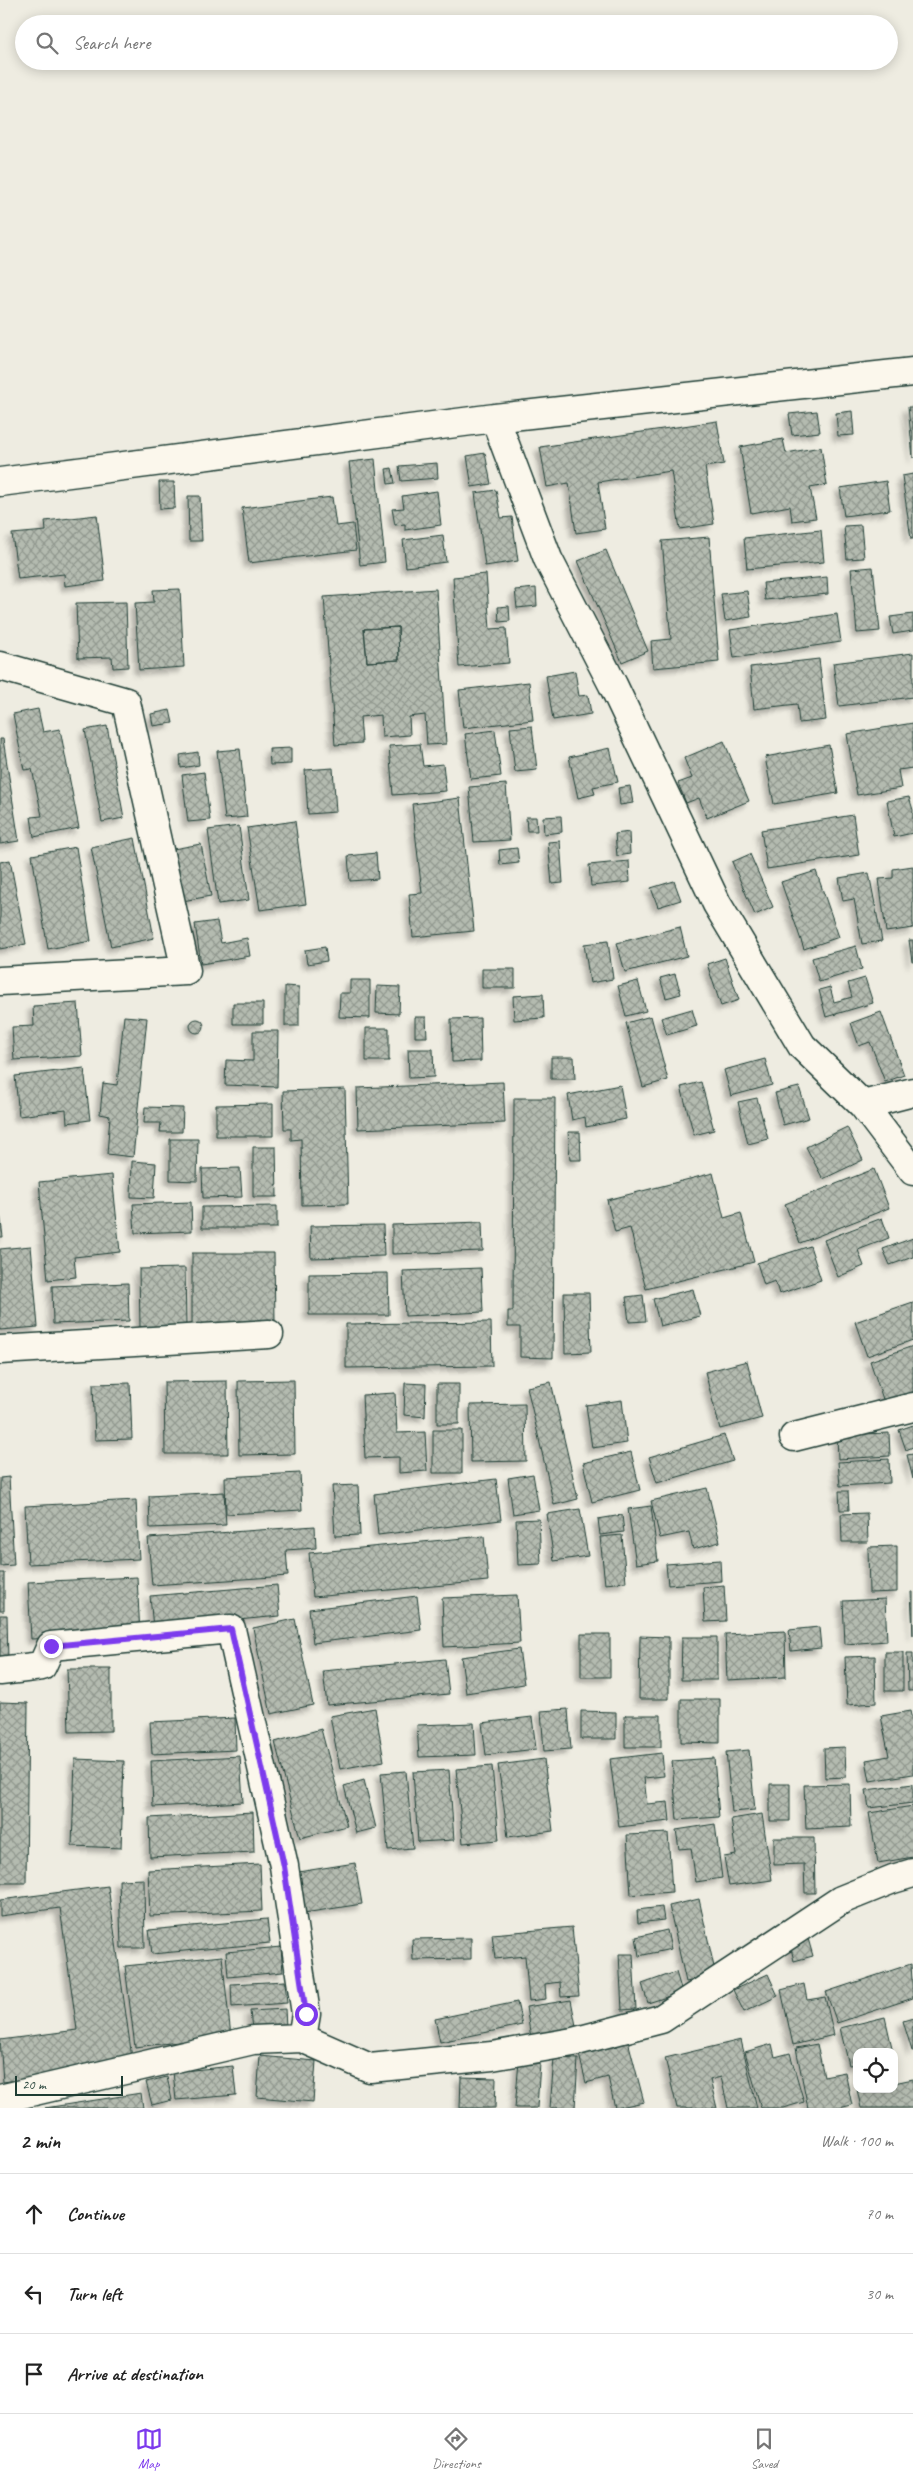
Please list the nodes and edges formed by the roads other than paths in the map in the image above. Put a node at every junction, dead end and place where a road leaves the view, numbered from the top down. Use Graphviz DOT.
graph roads {
  1 [pos="913,372"];
  2 [pos="495,418"];
  3 [pos="0,482"];
  4 [pos="0,666"];
  5 [pos="0,981"];
  6 [pos="913,1092"];
  7 [pos="863,1105"];
  8 [pos="913,1171"];
  9 [pos="269,1334"];
  10 [pos="0,1350"];
  11 [pos="913,1407"];
  12 [pos="794,1437"];
  13 [pos="0,1671"];
  14 [pos="913,1873"];
  15 [pos="302,2038"];
  16 [pos="0,2099"];
  1 -- 2 [label="street"];
  2 -- 3 [label="street"];
  2 -- 7 [label="street"];
  4 -- 5 [label="street"];
  6 -- 7 [label="street"];
  7 -- 8 [label="street"];
  9 -- 10 [label="street"];
  11 -- 12 [label="street"];
  13 -- 15 [label="street"];
  14 -- 15 [label="street"];
  15 -- 16 [label="street"];
}
